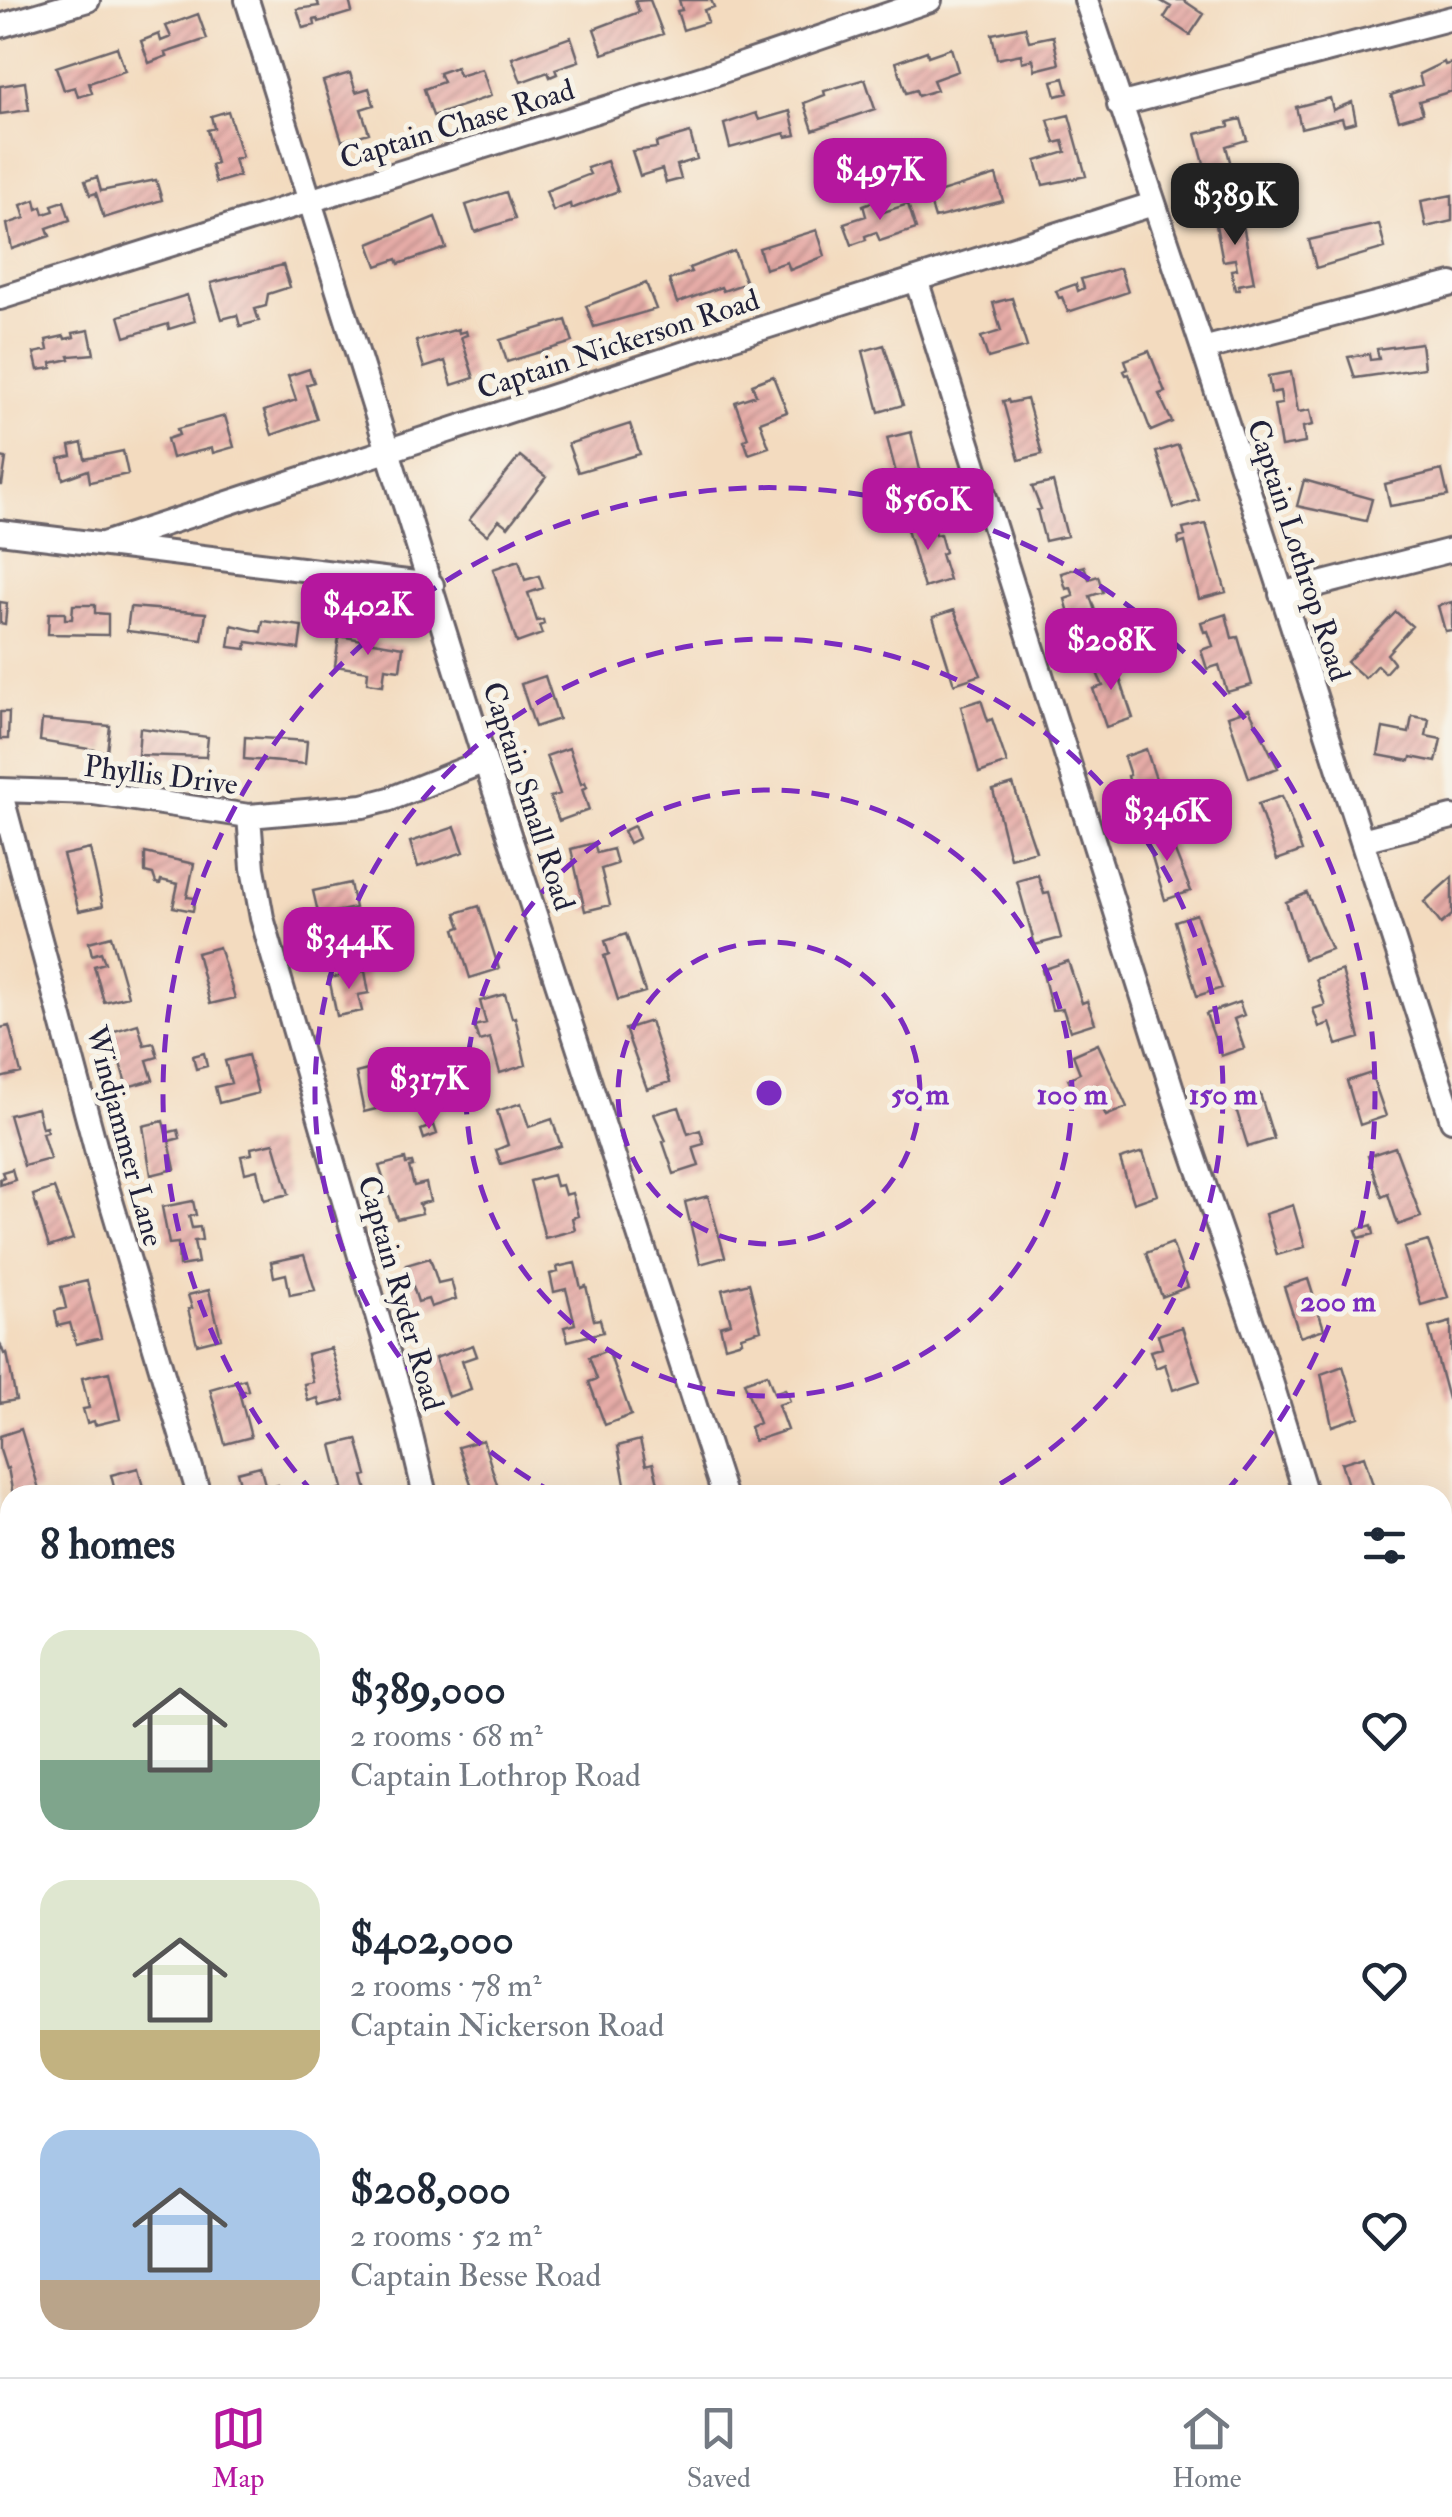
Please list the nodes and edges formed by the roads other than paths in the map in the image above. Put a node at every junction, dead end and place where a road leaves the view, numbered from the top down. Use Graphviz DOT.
graph roads {
  1 [pos="88,0"];
  2 [pos="247,0"];
  3 [pos="930,0"];
  4 [pos="1086,0"];
  5 [pos="1452,18"];
  6 [pos="0,26"];
  7 [pos="1119,105"];
  8 [pos="311,201"];
  9 [pos="1153,204"];
  10 [pos="916,279"];
  11 [pos="1452,284"];
  12 [pos="0,298"];
  13 [pos="1203,349"];
  14 [pos="390,450"];
  15 [pos="0,532"];
  16 [pos="103,544"];
  17 [pos="1452,550"];
  18 [pos="432,584"];
  19 [pos="1281,594"];
  20 [pos="485,761"];
  21 [pos="0,790"];
  22 [pos="249,816"];
  23 [pos="1452,818"];
  24 [pos="1362,840"];
  25 [pos="1447,1086"];
  26 [pos="1452,1120"];
  27 [pos="196,1485"];
  28 [pos="423,1485"];
  29 [pos="721,1485"];
  30 [pos="1303,1485"];
  1 -- 6 [label="street"];
  2 -- 8 [label="street, Captain Small Road"];
  3 -- 8 [label="street, Captain Chase Road"];
  4 -- 7 [label="street, Captain Lothrop Road"];
  5 -- 7 [label="street"];
  7 -- 9 [label="street, Captain Lothrop Road"];
  8 -- 12 [label="street, Captain Chase Road"];
  8 -- 14 [label="street, Captain Small Road"];
  9 -- 10 [label="street, Captain Nickerson Road"];
  9 -- 13 [label="street, Captain Lothrop Road"];
  10 -- 14 [label="street, Captain Nickerson Road"];
  10 -- 30 [label="street"];
  11 -- 13 [label="street"];
  13 -- 19 [label="street, Captain Lothrop Road"];
  14 -- 16 [label="street, Captain Nickerson Road"];
  14 -- 18 [label="street, Captain Small Road"];
  15 -- 16 [label="street, Captain Nickerson Road"];
  16 -- 18 [label="street, Captain Nickerson Road"];
  17 -- 19 [label="street"];
  18 -- 20 [label="street, Captain Small Road"];
  19 -- 24 [label="street, Captain Lothrop Road"];
  20 -- 22 [label="street, Phyllis Drive"];
  20 -- 29 [label="street, Captain Small Road"];
  21 -- 22 [label="street, Phyllis Drive"];
  21 -- 27 [label="street, Windjammer Lane"];
  22 -- 28 [label="street, Captain Ryder Road"];
  23 -- 24 [label="street"];
  24 -- 25 [label="street, Captain Lothrop Road"];
  25 -- 26 [label="street, Captain Lothrop Road"];
}
